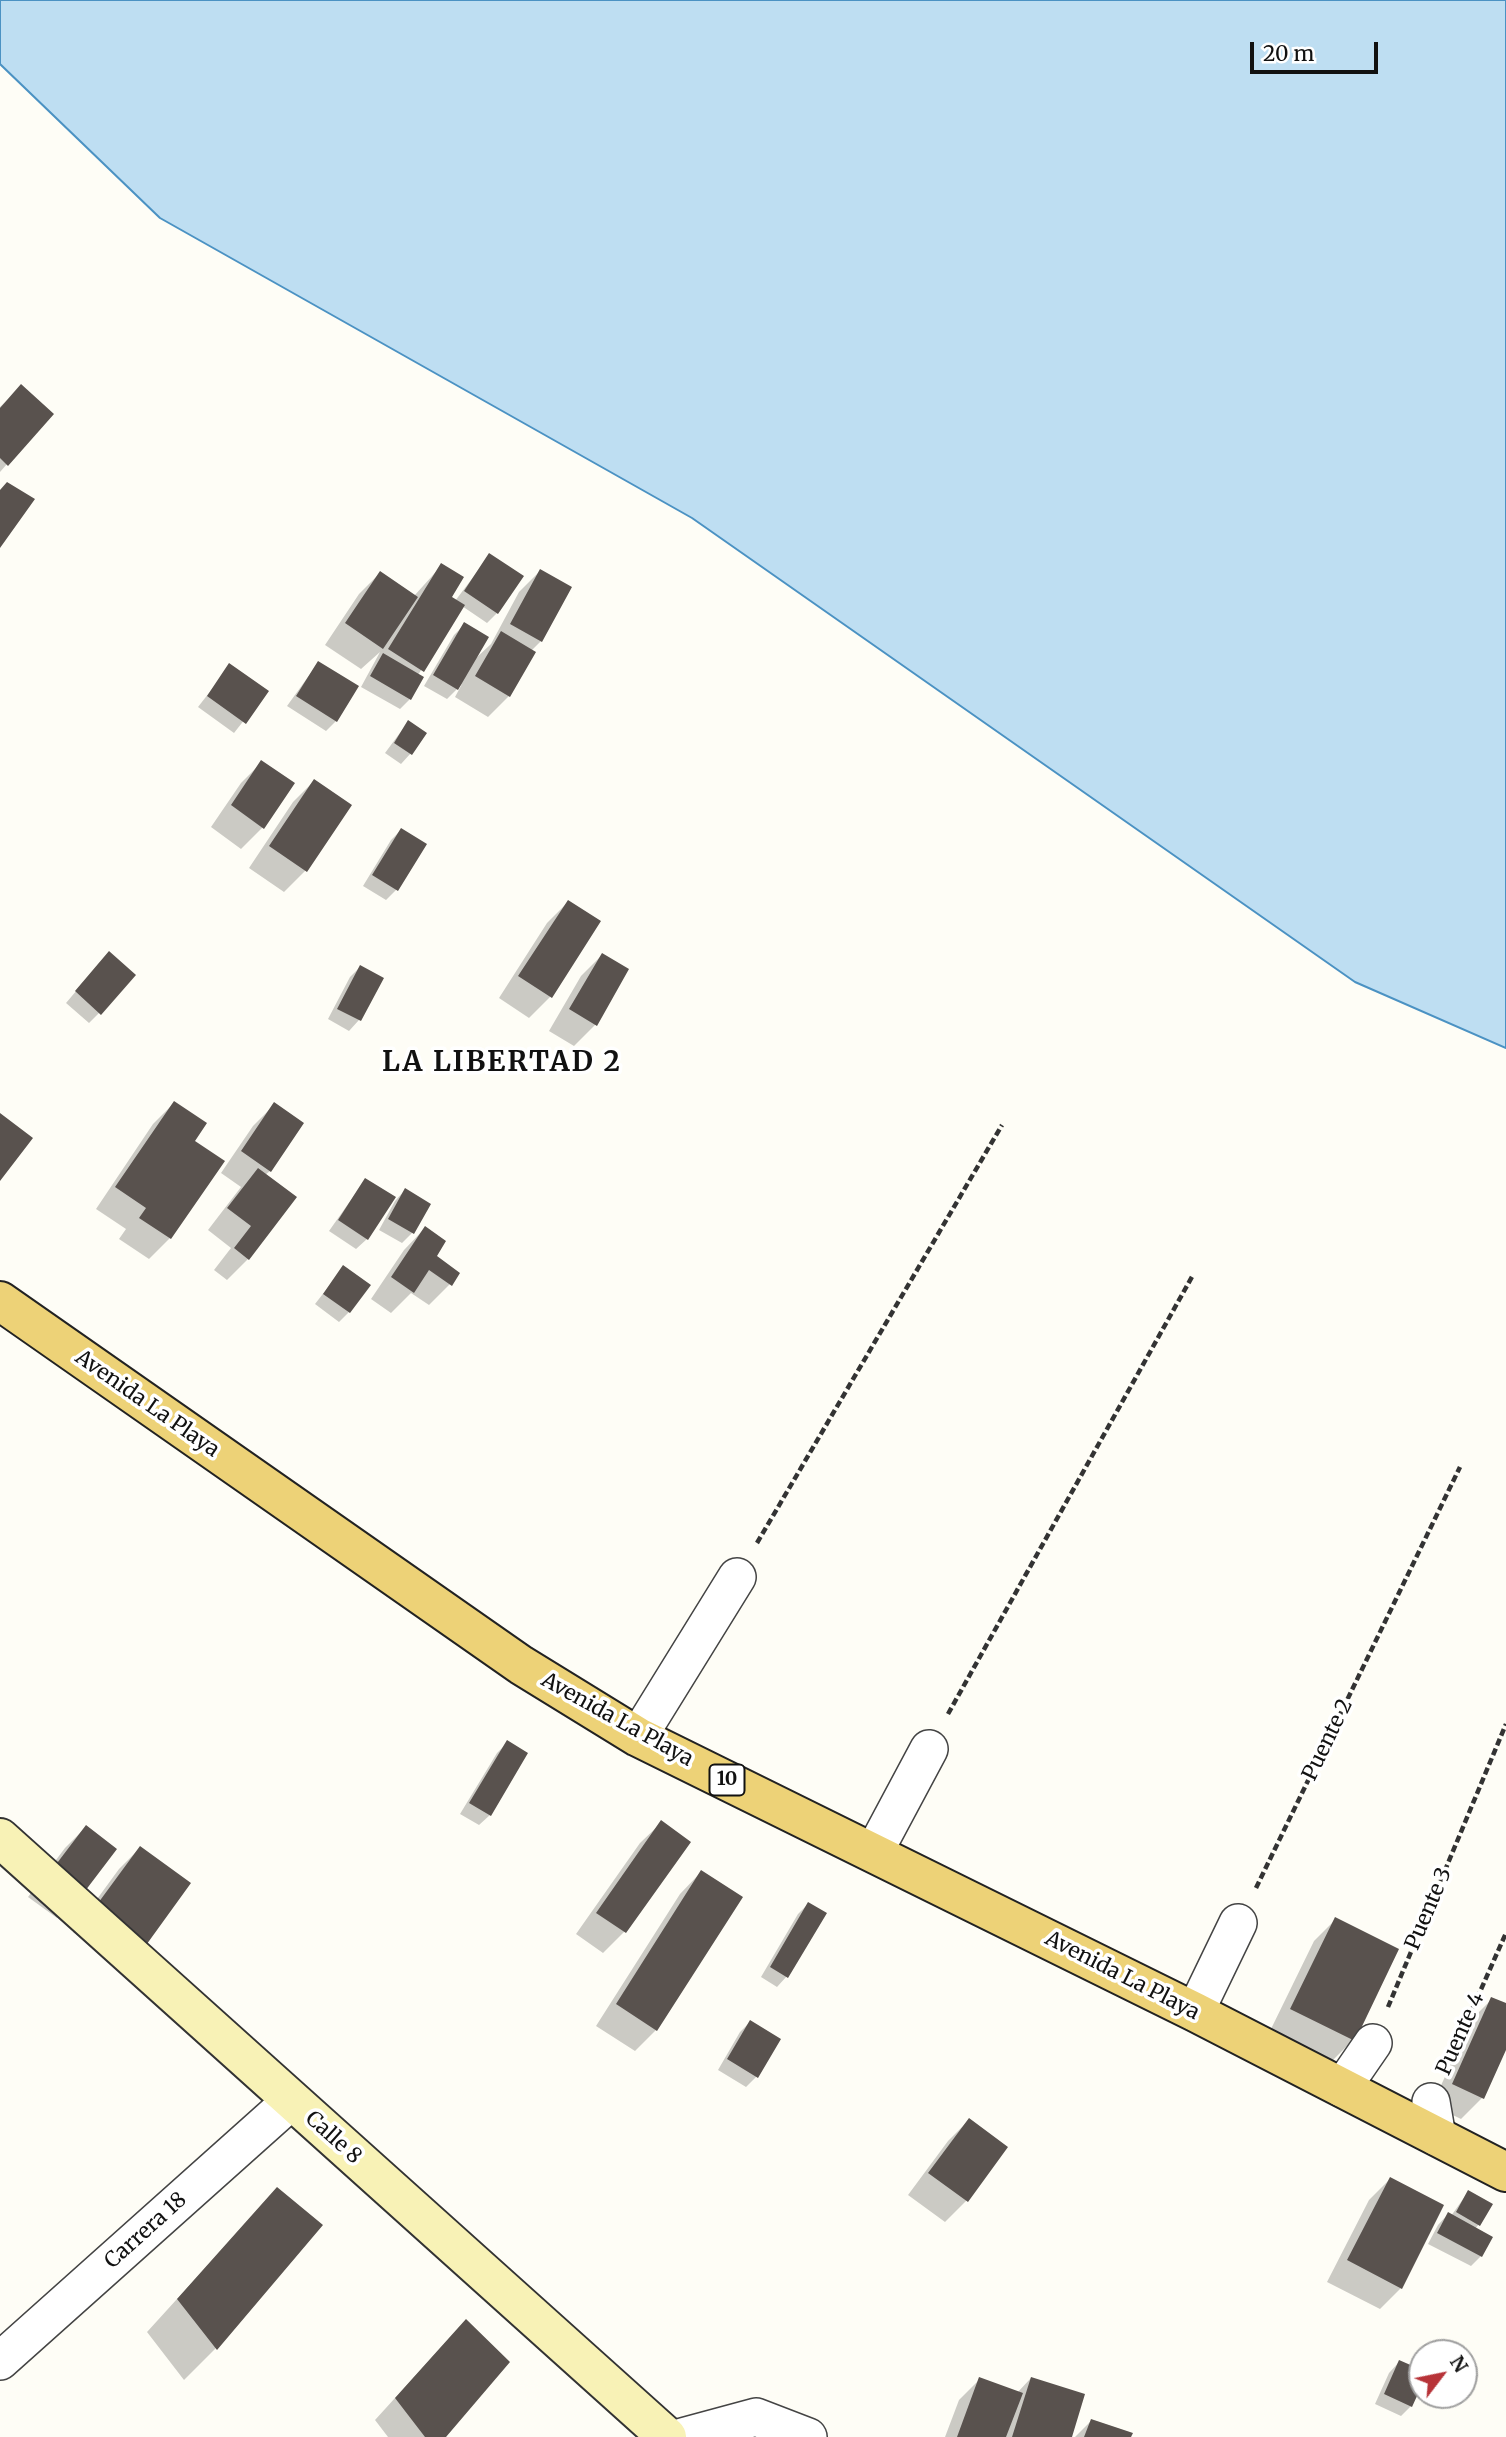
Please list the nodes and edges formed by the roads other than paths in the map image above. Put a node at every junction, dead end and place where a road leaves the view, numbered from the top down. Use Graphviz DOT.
graph roads {
  1 [pos="0,1301"];
  2 [pos="737,1577"];
  3 [pos="638,1737"];
  4 [pos="929,1749"];
  5 [pos="0,1838"];
  6 [pos="874,1852"];
  7 [pos="1238,1923"];
  8 [pos="1195,2012"];
  9 [pos="1373,2043"];
  10 [pos="1342,2088"];
  11 [pos="291,2101"];
  12 [pos="1506,2172"];
  13 [pos="0,2361"];
  14 [pos="667,2437"];
  15 [pos="682,2437"];
  16 [pos="808,2437"];
  1 -- 3 [label="main road, Avenida La Playa / 10"];
  2 -- 3 [label="street"];
  3 -- 6 [label="main road, Avenida La Playa / 10"];
  4 -- 6 [label="street"];
  5 -- 11 [label="street, Calle 8"];
  6 -- 8 [label="main road, Avenida La Playa / 10"];
  7 -- 8 [label="street"];
  8 -- 10 [label="main road, Avenida La Playa / 10"];
  9 -- 10 [label="street"];
  10 -- 12 [label="main road, Avenida La Playa / 10"];
  11 -- 13 [label="street, Carrera 18"];
  11 -- 14 [label="street, Calle 8"];
  15 -- 16 [label="street"];
}
